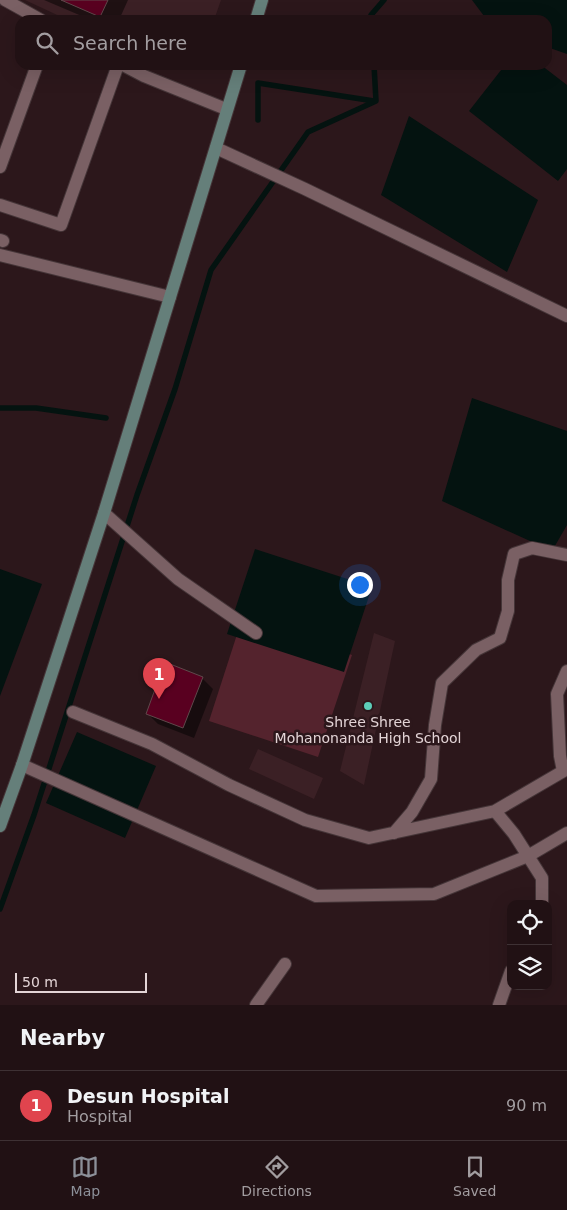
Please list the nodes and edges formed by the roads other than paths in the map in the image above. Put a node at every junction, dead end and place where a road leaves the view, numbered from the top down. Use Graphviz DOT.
graph roads {
  1 [pos="5,0"];
  2 [pos="262,0"];
  3 [pos="32,15"];
  4 [pos="258,15"];
  5 [pos="35,70"];
  6 [pos="116,70"];
  7 [pos="133,70"];
  8 [pos="239,70"];
  9 [pos="226,109"];
  10 [pos="216,148"];
  11 [pos="0,167"];
  12 [pos="0,204"];
  13 [pos="0,255"];
  14 [pos="170,297"];
  15 [pos="567,316"];
  16 [pos="104,513"];
  17 [pos="567,555"];
  18 [pos="256,633"];
  19 [pos="567,671"];
  20 [pos="73,712"];
  21 [pos="22,765"];
  22 [pos="565,770"];
  23 [pos="495,811"];
  24 [pos="0,826"];
  25 [pos="394,833"];
  26 [pos="567,833"];
  27 [pos="528,856"];
  28 [pos="542,900"];
  29 [pos="285,964"];
  30 [pos="507,982"];
  31 [pos="256,1005"];
  32 [pos="499,1005"];
  1 -- 3 [label="street"];
  2 -- 4 [label="main road"];
  5 -- 11 [label="street"];
  6 -- 12 [label="street"];
  7 -- 9 [label="street"];
  8 -- 9 [label="main road"];
  9 -- 10 [label="main road"];
  10 -- 14 [label="main road"];
  10 -- 15 [label="street"];
  13 -- 14 [label="street"];
  14 -- 16 [label="main road"];
  16 -- 18 [label="street"];
  16 -- 21 [label="main road"];
  17 -- 25 [label="street"];
  19 -- 22 [label="street"];
  20 -- 25 [label="street"];
  21 -- 24 [label="main road"];
  21 -- 27 [label="street"];
  22 -- 23 [label="street"];
  23 -- 25 [label="street"];
  23 -- 27 [label="street"];
  26 -- 27 [label="street"];
  27 -- 28 [label="street"];
  29 -- 31 [label="street"];
  30 -- 32 [label="street"];
}
